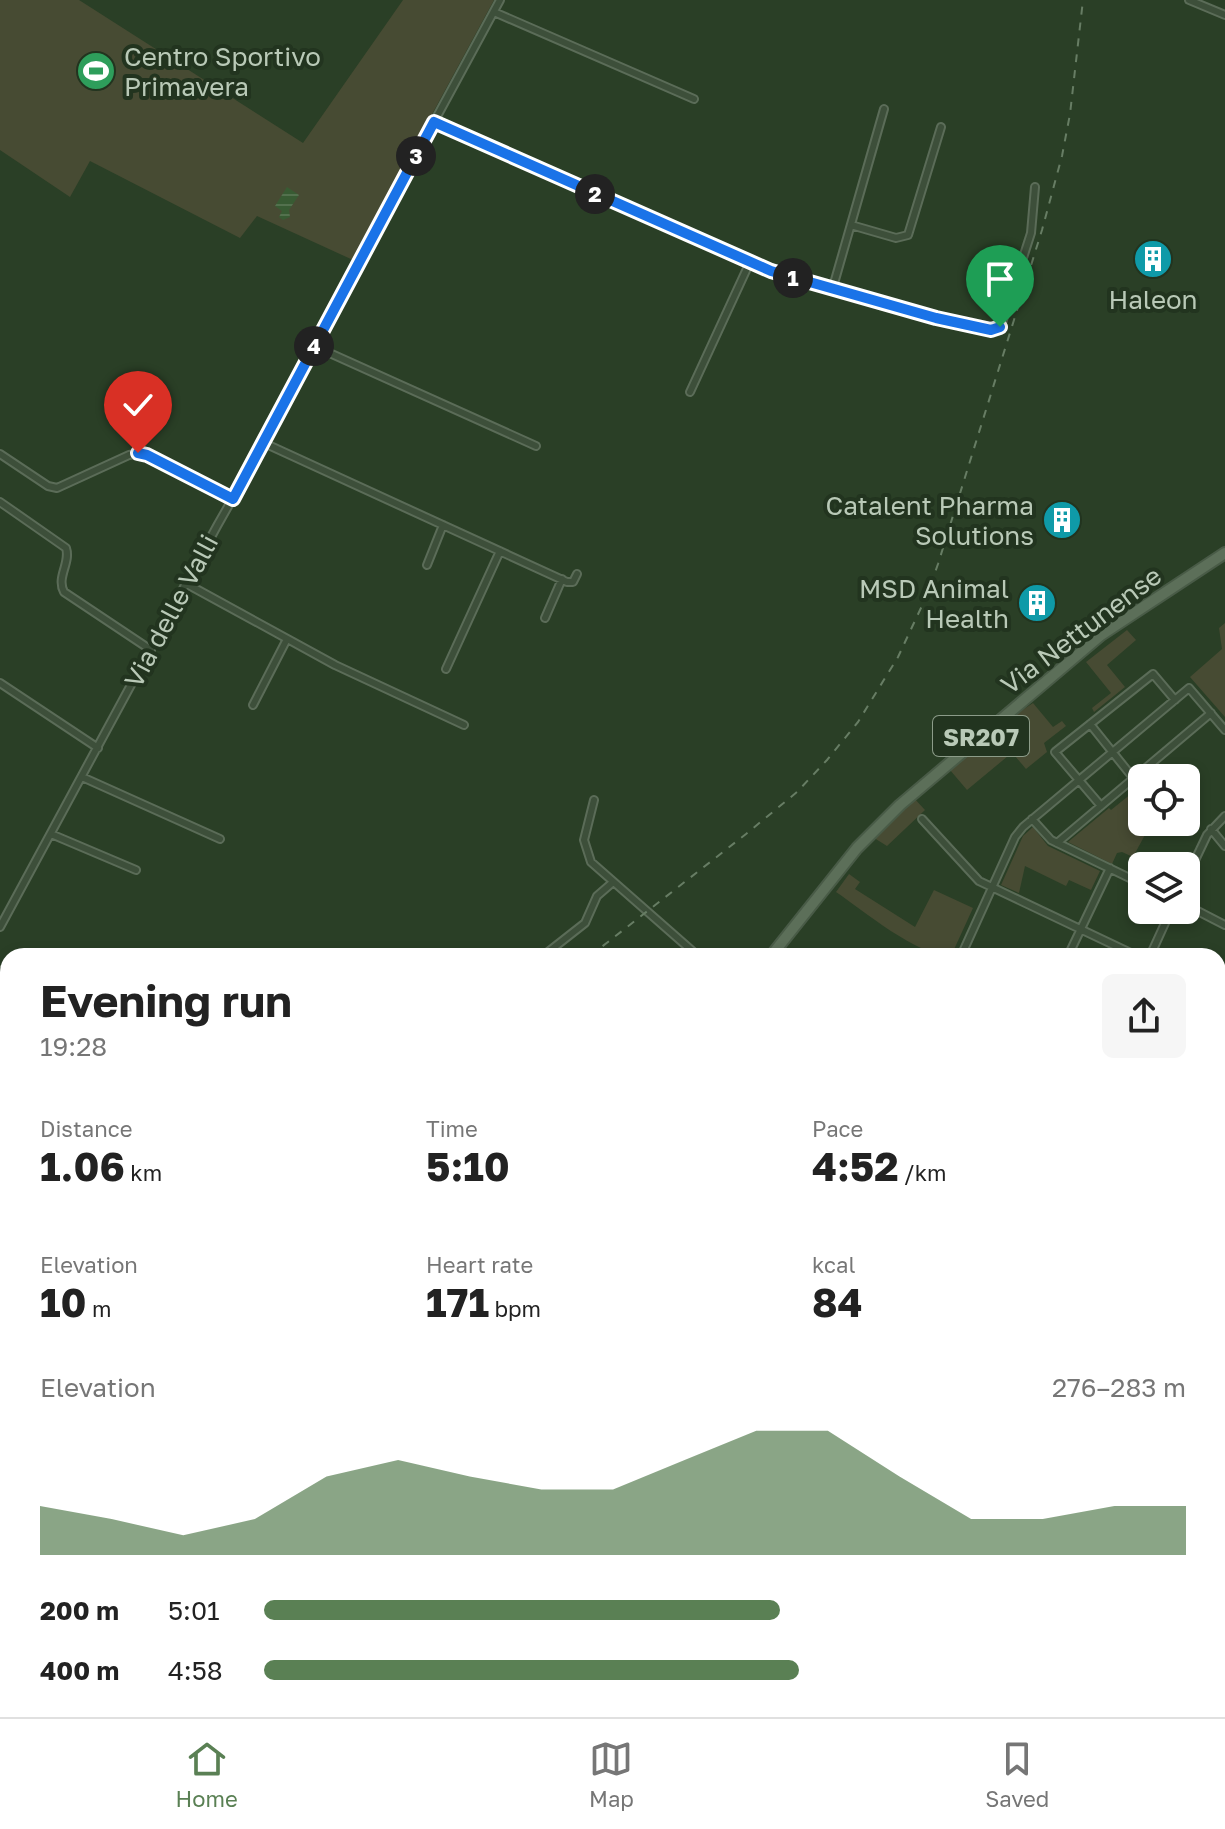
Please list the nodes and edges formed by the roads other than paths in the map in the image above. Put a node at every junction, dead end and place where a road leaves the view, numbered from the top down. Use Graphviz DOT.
graph roads {
  1 [pos="500,0"];
  2 [pos="1189,0"];
  3 [pos="1202,3"];
  4 [pos="494,12"];
  5 [pos="1225,15"];
  6 [pos="694,99"];
  7 [pos="884,109"];
  8 [pos="434,122"];
  9 [pos="941,127"];
  10 [pos="1035,187"];
  11 [pos="851,225"];
  12 [pos="750,262"];
  13 [pos="833,287"];
  14 [pos="314,346"];
  15 [pos="690,392"];
  16 [pos="264,443"];
  17 [pos="536,446"];
  18 [pos="0,454"];
  19 [pos="233,499"];
  20 [pos="0,502"];
  21 [pos="443,525"];
  22 [pos="500,551"];
  23 [pos="1225,553"];
  24 [pos="427,565"];
  25 [pos="577,574"];
  26 [pos="562,579"];
  27 [pos="187,584"];
  28 [pos="545,618"];
  29 [pos="287,639"];
  30 [pos="151,650"];
  31 [pos="446,669"];
  32 [pos="0,683"];
  33 [pos="1175,700"];
  34 [pos="253,705"];
  35 [pos="1211,713"];
  36 [pos="1090,724"];
  37 [pos="464,725"];
  38 [pos="1225,730"];
  39 [pos="98,748"];
  40 [pos="1113,753"];
  41 [pos="1152,764"];
  42 [pos="1128,772"];
  43 [pos="82,777"];
  44 [pos="1079,781"];
  45 [pos="1128,784"];
  46 [pos="594,800"];
  47 [pos="1101,806"];
  48 [pos="1225,816"];
  49 [pos="922,819"];
  50 [pos="1032,819"];
  51 [pos="1211,829"];
  52 [pos="51,834"];
  53 [pos="220,839"];
  54 [pos="1057,843"];
  55 [pos="1225,846"];
  56 [pos="1200,852"];
  57 [pos="1110,868"];
  58 [pos="136,870"];
  59 [pos="1128,877"];
  60 [pos="612,883"];
  61 [pos="991,888"];
  62 [pos="1200,912"];
  63 [pos="1165,924"];
  64 [pos="1225,925"];
  65 [pos="0,927"];
  66 [pos="1081,929"];
  67 [pos="553,948"];
  68 [pos="689,948"];
  69 [pos="777,948"];
  70 [pos="965,948"];
  71 [pos="1072,948"];
  72 [pos="1120,948"];
  73 [pos="1154,948"];
  1 -- 4 [label="street, Via delle Valli"];
  2 -- 3 [label="street"];
  3 -- 5 [label="street"];
  4 -- 6 [label="street"];
  4 -- 8 [label="street, Via delle Valli"];
  7 -- 11 [label="street"];
  8 -- 12 [label="street"];
  8 -- 14 [label="street, Via delle Valli"];
  9 -- 11 [label="street"];
  10 -- 13 [label="street"];
  11 -- 13 [label="street"];
  12 -- 13 [label="street"];
  12 -- 15 [label="street"];
  14 -- 16 [label="street, Via delle Valli"];
  14 -- 17 [label="street"];
  16 -- 19 [label="street, Via delle Valli"];
  16 -- 21 [label="street"];
  18 -- 19 [label="street"];
  19 -- 27 [label="street, Via delle Valli"];
  20 -- 30 [label="street"];
  21 -- 22 [label="street"];
  21 -- 24 [label="street"];
  22 -- 26 [label="street"];
  22 -- 31 [label="street"];
  23 -- 69 [label="main road, Via Nettunense / SR207"];
  25 -- 26 [label="street"];
  26 -- 28 [label="street"];
  27 -- 29 [label="street"];
  27 -- 30 [label="street, Via delle Valli"];
  29 -- 34 [label="street"];
  29 -- 37 [label="street"];
  30 -- 39 [label="street, Via delle Valli"];
  32 -- 39 [label="street"];
  33 -- 35 [label="street"];
  33 -- 36 [label="street"];
  33 -- 40 [label="street"];
  35 -- 38 [label="street"];
  35 -- 41 [label="street"];
  36 -- 40 [label="street"];
  36 -- 44 [label="street"];
  39 -- 43 [label="street, Via delle Valli"];
  40 -- 42 [label="street"];
  40 -- 44 [label="street"];
  43 -- 52 [label="street, Via delle Valli"];
  43 -- 53 [label="street"];
  44 -- 47 [label="street"];
  44 -- 50 [label="street"];
  45 -- 47 [label="street"];
  46 -- 60 [label="street"];
  47 -- 54 [label="street"];
  48 -- 51 [label="street"];
  49 -- 61 [label="street"];
  50 -- 54 [label="street"];
  50 -- 61 [label="street"];
  51 -- 55 [label="street"];
  51 -- 56 [label="street"];
  52 -- 58 [label="street"];
  52 -- 65 [label="street, Via delle Valli"];
  54 -- 57 [label="street"];
  57 -- 59 [label="street"];
  57 -- 66 [label="street"];
  60 -- 67 [label="street"];
  60 -- 68 [label="street"];
  61 -- 66 [label="street"];
  61 -- 70 [label="street"];
  62 -- 64 [label="street"];
  63 -- 73 [label="street"];
  66 -- 71 [label="street"];
  66 -- 72 [label="street"];
}
